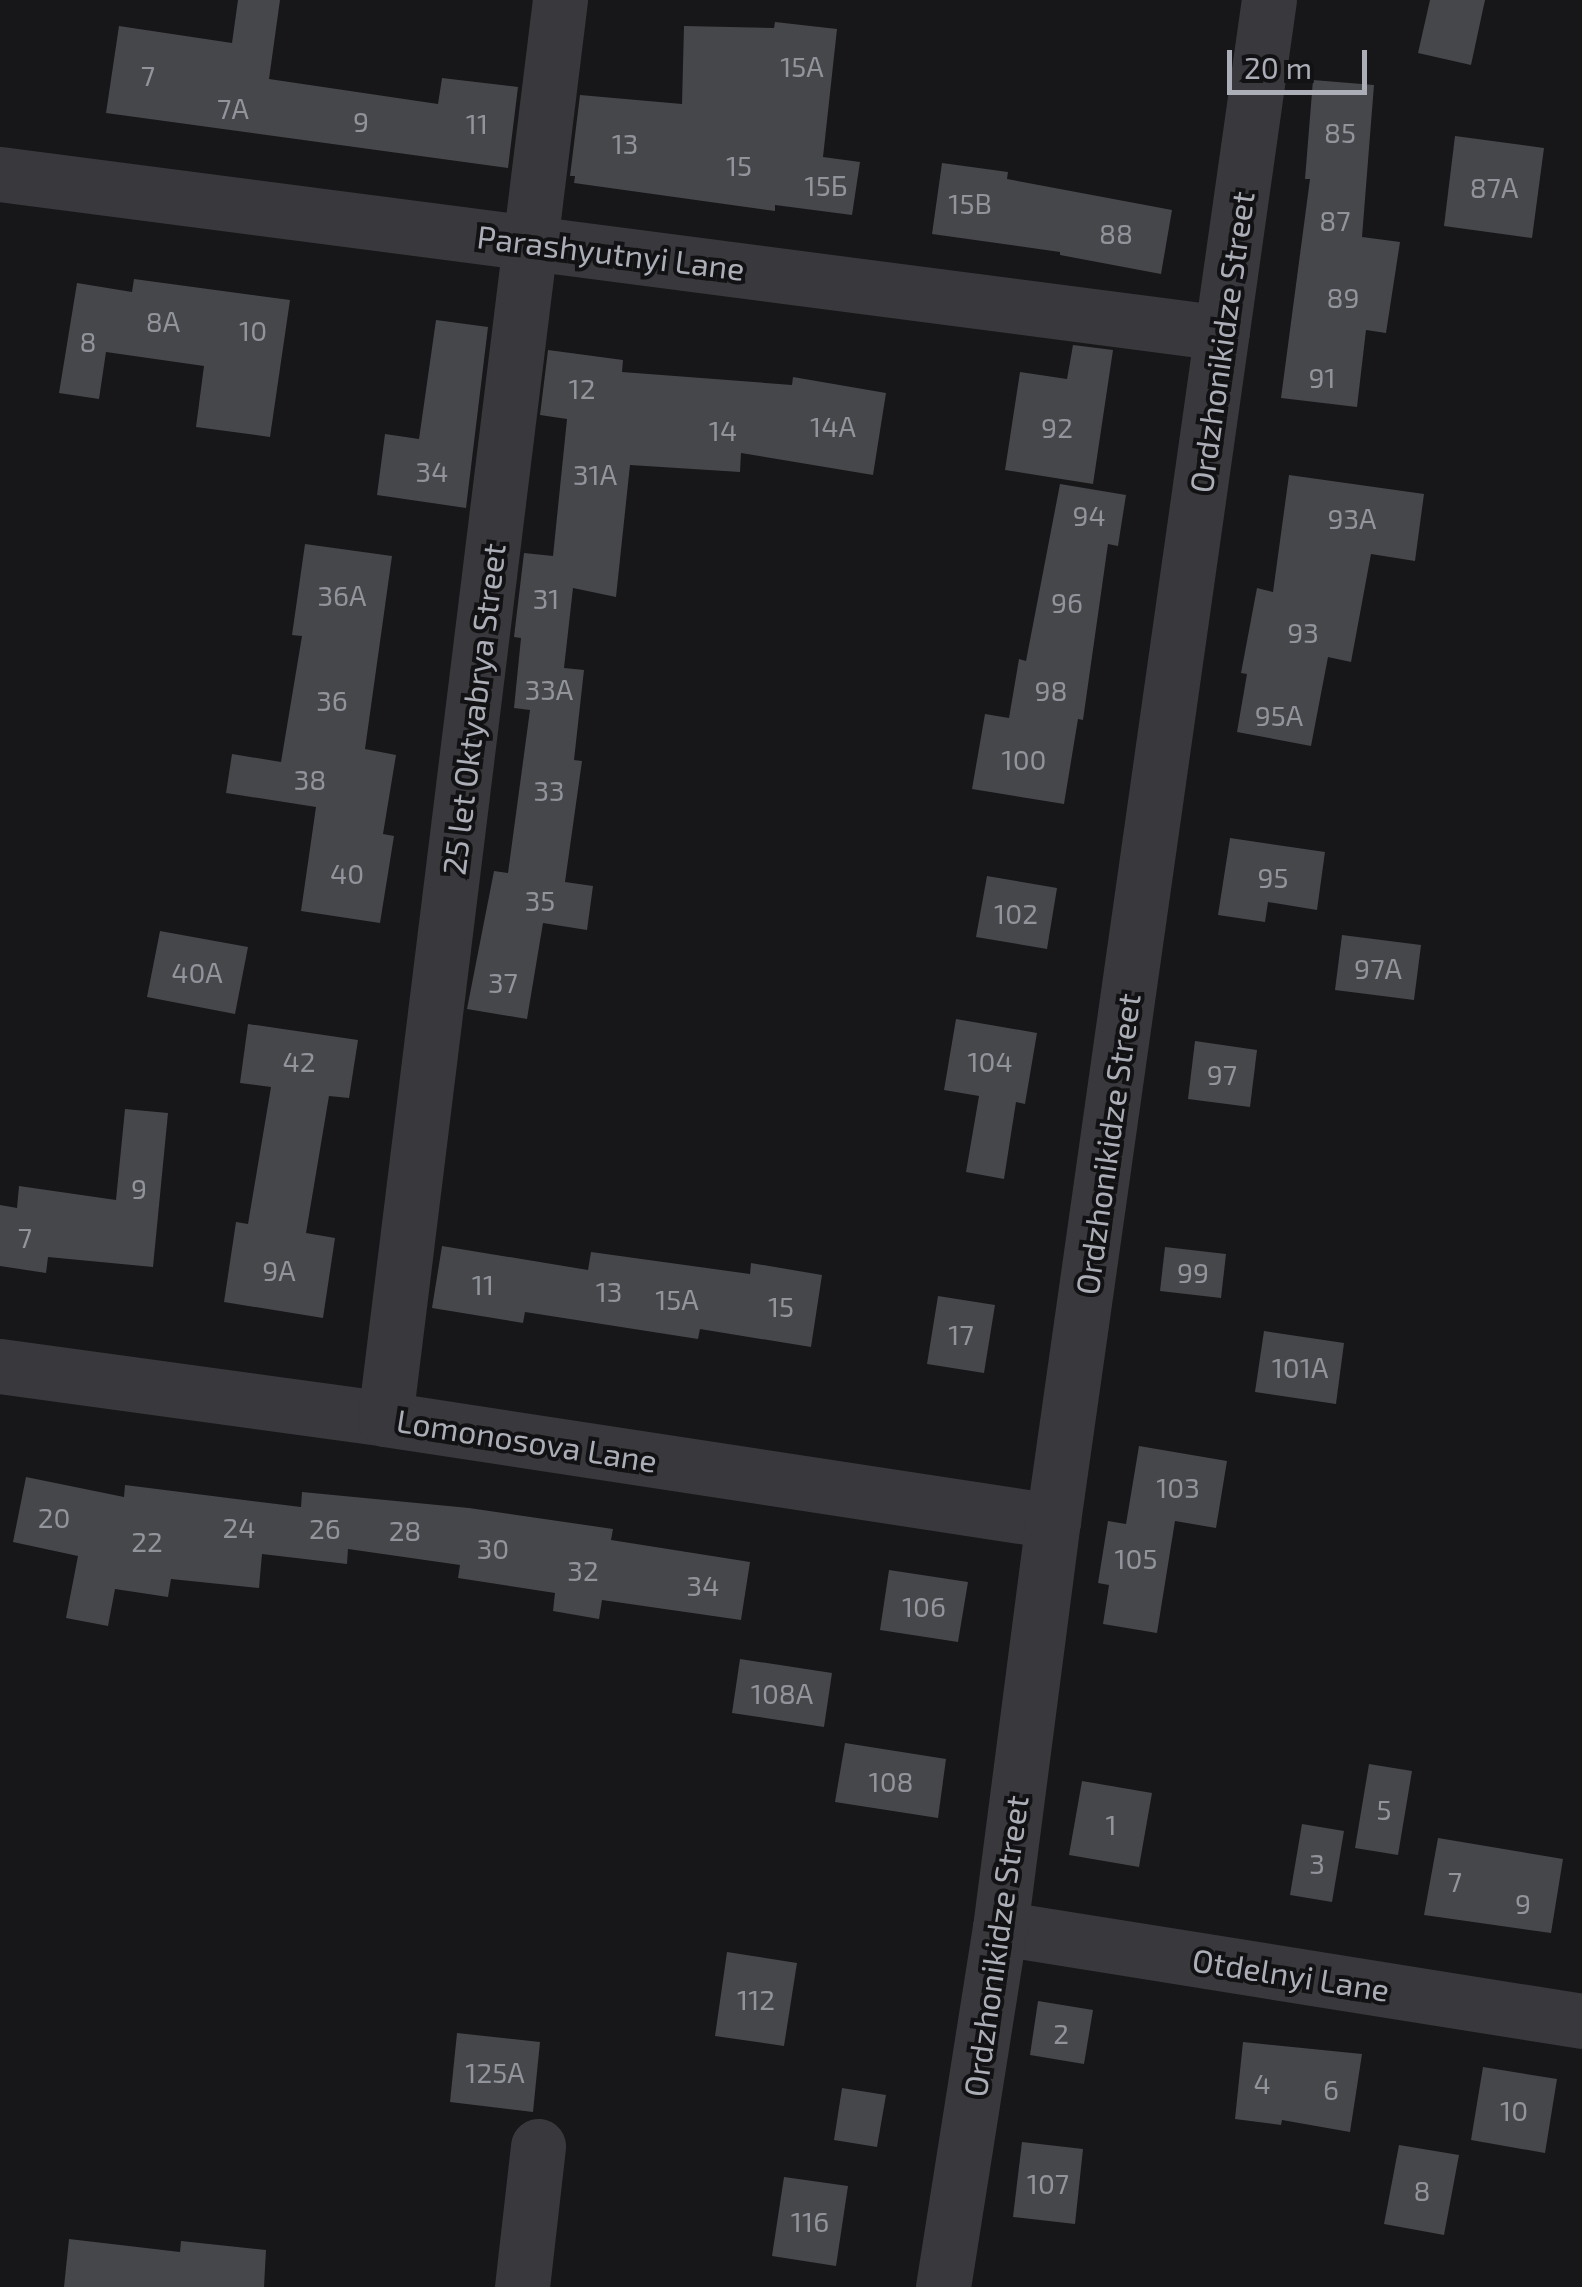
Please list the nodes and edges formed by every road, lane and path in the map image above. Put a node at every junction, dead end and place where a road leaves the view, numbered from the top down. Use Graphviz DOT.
graph roads {
  1 [pos="560,0"];
  2 [pos="1269,0"];
  3 [pos="0,174"];
  4 [pos="531,241"];
  5 [pos="1222,333"];
  6 [pos="0,1366"];
  7 [pos="386,1419"];
  8 [pos="1053,1520"];
  9 [pos="1000,1928"];
  10 [pos="1582,2021"];
  11 [pos="538,2146"];
  12 [pos="522,2287"];
  13 [pos="943,2287"];
  1 -- 4 [label="street, 25 let Oktyabrya Street"];
  2 -- 5 [label="street, Ordzhonikidze Street"];
  3 -- 4 [label="street, Parashyutnyi Lane"];
  4 -- 5 [label="street, Parashyutnyi Lane"];
  4 -- 7 [label="street, 25 let Oktyabrya Street"];
  5 -- 8 [label="street, Ordzhonikidze Street"];
  6 -- 7 [label="street, Lomonosova Lane"];
  7 -- 8 [label="street, Lomonosova Lane"];
  8 -- 9 [label="street, Ordzhonikidze Street"];
  9 -- 10 [label="street, Otdelnyi Lane"];
  9 -- 13 [label="street, Ordzhonikidze Street"];
  11 -- 12 [label="street"];
}
